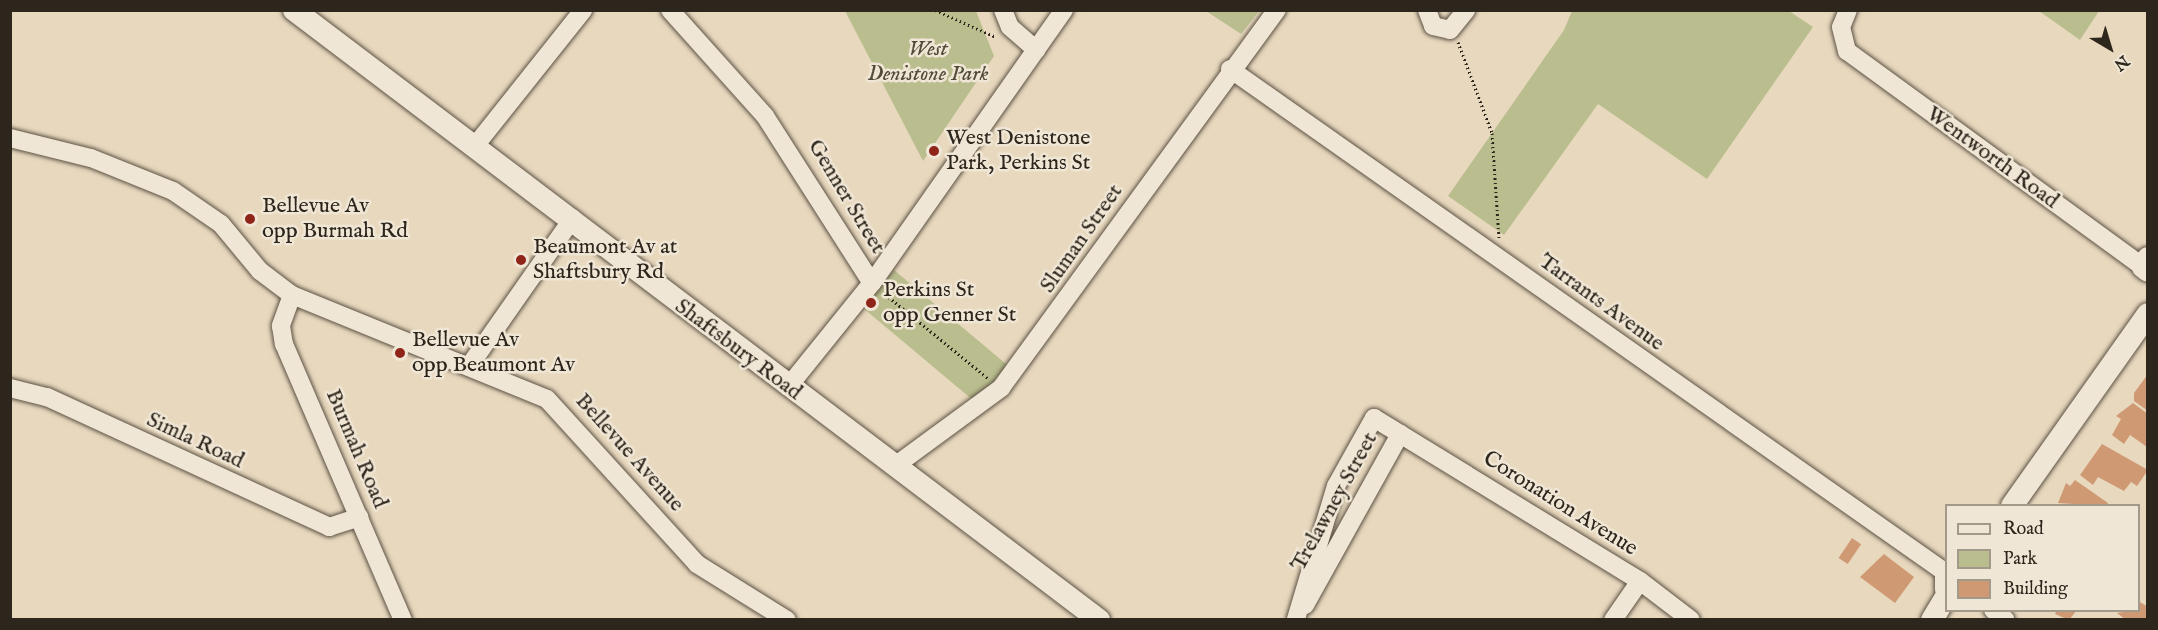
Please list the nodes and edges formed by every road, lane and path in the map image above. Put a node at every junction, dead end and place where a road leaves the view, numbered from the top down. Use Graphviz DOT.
graph roads {
  1 [pos="294,10"];
  2 [pos="583,10"];
  3 [pos="669,10"];
  4 [pos="935,10"];
  5 [pos="1003,10"];
  6 [pos="1064,10"];
  7 [pos="1277,10"];
  8 [pos="1427,10"];
  9 [pos="1466,10"];
  10 [pos="1848,10"];
  11 [pos="1450,30"];
  12 [pos="1003,39"];
  13 [pos="1036,50"];
  14 [pos="1230,69"];
  15 [pos="10,138"];
  16 [pos="475,146"];
  17 [pos="573,218"];
  18 [pos="1491,254"];
  19 [pos="2146,265"];
  20 [pos="872,283"];
  21 [pos="292,295"];
  22 [pos="2148,314"];
  23 [pos="470,365"];
  24 [pos="788,387"];
  25 [pos="10,388"];
  26 [pos="1001,388"];
  27 [pos="1400,434"];
  28 [pos="895,466"];
  29 [pos="2013,504"];
  30 [pos="359,517"];
  31 [pos="1945,573"];
  32 [pos="1640,581"];
  33 [pos="1945,600"];
  34 [pos="403,620"];
  35 [pos="787,620"];
  36 [pos="1099,620"];
  37 [pos="1613,620"];
  38 [pos="1691,620"];
  39 [pos="1932,620"];
  1 -- 16 [label="street, Shaftsbury Road"];
  2 -- 16 [label="street"];
  3 -- 20 [label="street, Genner Street"];
  4 -- 12 [label="path"];
  5 -- 13 [label="street"];
  6 -- 13 [label="street"];
  7 -- 14 [label="street, Sluman Street"];
  8 -- 11 [label="street"];
  9 -- 11 [label="street"];
  10 -- 19 [label="street, Wentworth Road"];
  11 -- 18 [label="path"];
  13 -- 20 [label="street"];
  14 -- 18 [label="street, Tarrants Avenue"];
  14 -- 26 [label="street, Sluman Street"];
  15 -- 21 [label="street, Bellevue Avenue"];
  16 -- 17 [label="street, Shaftsbury Road"];
  17 -- 23 [label="street"];
  17 -- 24 [label="street, Shaftsbury Road"];
  18 -- 31 [label="street, Tarrants Avenue"];
  20 -- 24 [label="street"];
  20 -- 26 [label="path, Genner Street"];
  21 -- 23 [label="street, Bellevue Avenue"];
  21 -- 30 [label="street, Burmah Road"];
  22 -- 29 [label="street"];
  23 -- 35 [label="street, Bellevue Avenue"];
  24 -- 28 [label="street, Shaftsbury Road"];
  25 -- 30 [label="street, Simla Road"];
  26 -- 28 [label="street, Sluman Street"];
  27 -- 27 [label="street, Trelawney Street"];
  27 -- 32 [label="street, Coronation Avenue"];
  28 -- 36 [label="street, Shaftsbury Road"];
  30 -- 34 [label="street, Burmah Road"];
  32 -- 37 [label="street"];
  32 -- 38 [label="street, Coronation Avenue"];
  33 -- 39 [label="street"];
}
